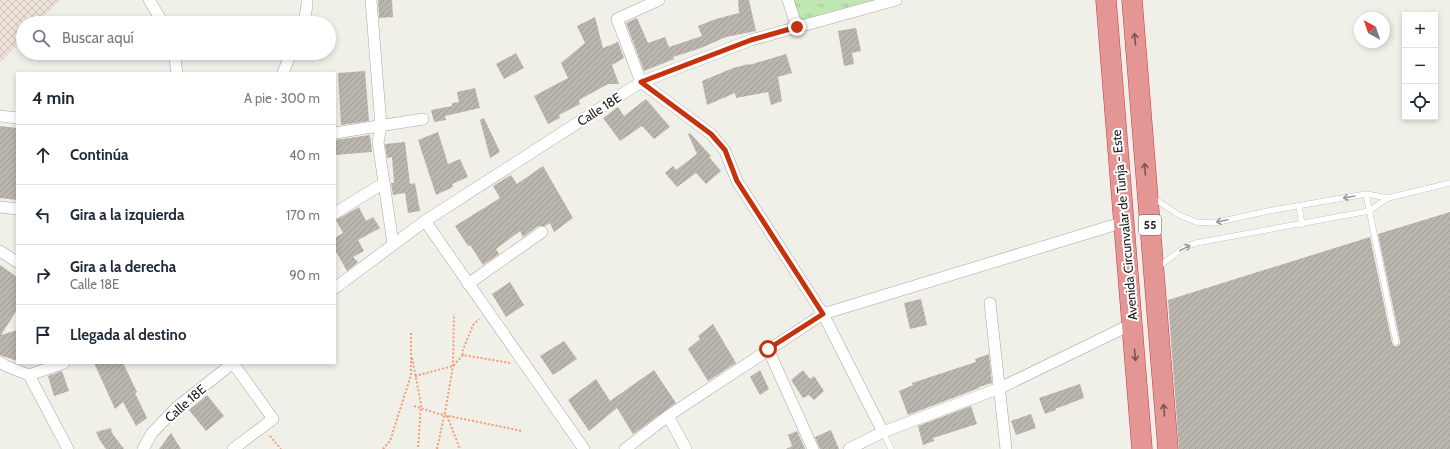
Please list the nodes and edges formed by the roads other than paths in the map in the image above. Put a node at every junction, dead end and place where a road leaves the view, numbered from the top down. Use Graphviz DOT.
graph roads {
  1 [pos="149,0"];
  2 [pos="307,0"];
  3 [pos="371,0"];
  4 [pos="659,0"];
  5 [pos="788,0"];
  6 [pos="896,0"];
  7 [pos="1106,0"];
  8 [pos="1132,0"];
  9 [pos="159,16"];
  10 [pos="306,16"];
  11 [pos="797,27"];
  12 [pos="175,60"];
  13 [pos="289,60"];
  14 [pos="177,72"];
  15 [pos="283,72"];
  16 [pos="641,82"];
  17 [pos="0,116"];
  18 [pos="16,118"];
  19 [pos="423,119"];
  20 [pos="381,126"];
  21 [pos="336,133"];
  22 [pos="384,183"];
  23 [pos="1450,183"];
  24 [pos="1366,194"];
  25 [pos="1147,195"];
  26 [pos="1388,198"];
  27 [pos="1299,206"];
  28 [pos="0,207"];
  29 [pos="16,210"];
  30 [pos="1369,211"];
  31 [pos="336,212"];
  32 [pos="425,221"];
  33 [pos="1124,222"];
  34 [pos="1302,225"];
  35 [pos="542,232"];
  36 [pos="393,244"];
  37 [pos="0,251"];
  38 [pos="16,261"];
  39 [pos="1153,271"];
  40 [pos="468,284"];
  41 [pos="336,287"];
  42 [pos="990,303"];
  43 [pos="823,314"];
  44 [pos="1132,324"];
  45 [pos="1396,342"];
  46 [pos="768,349"];
  47 [pos="0,362"];
  48 [pos="61,364"];
  49 [pos="232,364"];
  50 [pos="234,364"];
  51 [pos="29,375"];
  52 [pos="1000,388"];
  53 [pos="668,416"];
  54 [pos="883,432"];
  55 [pos="68,449"];
  56 [pos="144,449"];
  57 [pos="233,449"];
  58 [pos="584,449"];
  59 [pos="625,449"];
  60 [pos="686,449"];
  61 [pos="812,449"];
  62 [pos="849,449"];
  63 [pos="892,449"];
  64 [pos="1006,449"];
  65 [pos="1142,449"];
  66 [pos="1168,449"];
  1 -- 9 [label="street"];
  2 -- 10 [label="street"];
  3 -- 20 [label="street"];
  4 -- 16 [label="street"];
  5 -- 11 [label="street"];
  6 -- 11 [label="street, Calle 18E"];
  7 -- 33 [label="highway, Avenida Circunvalar de Tunja - Este / 55"];
  25 -- 8 [label="highway, Avenida Circunvalar de Tunja - Este / 55, one-way"];
  11 -- 16 [label="street, Calle 18E"];
  12 -- 14 [label="street"];
  13 -- 15 [label="street"];
  16 -- 32 [label="street, Calle 18E"];
  16 -- 43 [label="street"];
  17 -- 18 [label="street"];
  19 -- 20 [label="street"];
  20 -- 21 [label="street"];
  20 -- 22 [label="street"];
  22 -- 31 [label="street"];
  22 -- 36 [label="street"];
  23 -- 26 [label="lane"];
  24 -- 26 [label="lane"];
  24 -- 27 [label="lane, one-way"];
  24 -- 30 [label="lane"];
  27 -- 25 [label="lane, one-way"];
  25 -- 39 [label="highway, Avenida Circunvalar de Tunja - Este / 55"];
  26 -- 30 [label="lane"];
  27 -- 34 [label="lane"];
  28 -- 29 [label="street"];
  30 -- 34 [label="lane"];
  30 -- 45 [label="lane"];
  32 -- 36 [label="street, Calle 18E"];
  32 -- 40 [label="street"];
  33 -- 43 [label="street"];
  33 -- 44 [label="highway, Avenida Circunvalar de Tunja - Este / 55"];
  39 -- 34 [label="lane, one-way"];
  35 -- 40 [label="street"];
  36 -- 41 [label="street, Calle 18E"];
  37 -- 38 [label="street"];
  66 -- 39 [label="highway, Avenida Circunvalar de Tunja - Este / 55, one-way"];
  40 -- 58 [label="street"];
  42 -- 52 [label="street"];
  43 -- 46 [label="street"];
  43 -- 54 [label="street"];
  44 -- 52 [label="street"];
  44 -- 65 [label="highway, Avenida Circunvalar de Tunja - Este / 55, one-way"];
  46 -- 53 [label="street"];
  46 -- 61 [label="street"];
  47 -- 51 [label="street"];
  48 -- 51 [label="street"];
  49 -- 56 [label="street, Calle 18E"];
  50 -- 57 [label="street"];
  51 -- 55 [label="street"];
  52 -- 54 [label="street"];
  52 -- 64 [label="street"];
  53 -- 59 [label="street"];
  53 -- 60 [label="street"];
  54 -- 62 [label="street"];
  54 -- 63 [label="lane"];
}
